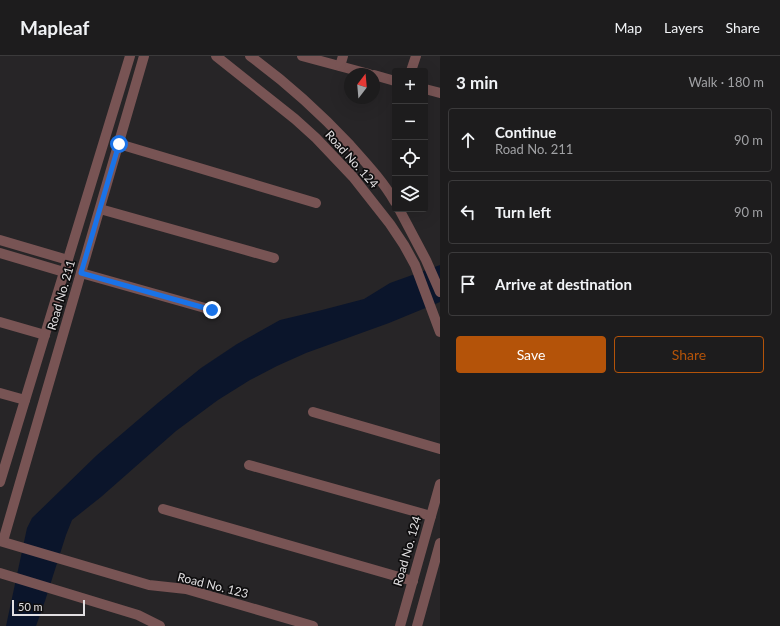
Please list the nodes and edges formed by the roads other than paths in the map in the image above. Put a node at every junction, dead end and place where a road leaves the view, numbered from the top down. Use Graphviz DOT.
graph roads {
  1 [pos="130,56"];
  2 [pos="144,56"];
  3 [pos="216,56"];
  4 [pos="250,56"];
  5 [pos="302,56"];
  6 [pos="343,56"];
  7 [pos="416,56"];
  8 [pos="340,66"];
  9 [pos="347,68"];
  10 [pos="412,68"];
  11 [pos="380,77"];
  12 [pos="392,80"];
  13 [pos="428,90"];
  14 [pos="440,93"];
  15 [pos="119,144"];
  16 [pos="392,198"];
  17 [pos="316,203"];
  18 [pos="100,209"];
  19 [pos="401,212"];
  20 [pos="0,240"];
  21 [pos="0,253"];
  22 [pos="274,258"];
  23 [pos="68,260"];
  24 [pos="64,272"];
  25 [pos="81,273"];
  26 [pos="440,292"];
  27 [pos="212,310"];
  28 [pos="0,322"];
  29 [pos="439,329"];
  30 [pos="45,334"];
  31 [pos="0,393"];
  32 [pos="25,400"];
  33 [pos="313,412"];
  34 [pos="440,449"];
  35 [pos="3,462"];
  36 [pos="249,465"];
  37 [pos="0,482"];
  38 [pos="440,484"];
  39 [pos="163,509"];
  40 [pos="431,516"];
  41 [pos="2,541"];
  42 [pos="440,543"];
  43 [pos="0,574"];
  44 [pos="413,581"];
  45 [pos="160,626"];
  46 [pos="313,626"];
  47 [pos="400,626"];
  48 [pos="416,626"];
  1 -- 23 [label="street, Road No. 211"];
  2 -- 15 [label="street, Road No. 211"];
  3 -- 29 [label="street, Road No. 124"];
  4 -- 16 [label="street, Road No. 124"];
  5 -- 8 [label="street"];
  6 -- 8 [label="street"];
  7 -- 10 [label="street"];
  8 -- 9 [label="street"];
  11 -- 12 [label="street"];
  13 -- 14 [label="street"];
  15 -- 17 [label="street"];
  15 -- 18 [label="street, Road No. 211"];
  18 -- 22 [label="street"];
  18 -- 25 [label="street, Road No. 211"];
  19 -- 26 [label="street"];
  20 -- 23 [label="street"];
  21 -- 24 [label="street"];
  23 -- 24 [label="street, Road No. 211"];
  24 -- 30 [label="street, Road No. 211"];
  25 -- 27 [label="street"];
  25 -- 41 [label="street, Road No. 211"];
  28 -- 30 [label="street"];
  30 -- 32 [label="street, Road No. 211"];
  31 -- 32 [label="street"];
  32 -- 35 [label="street, Road No. 211"];
  33 -- 34 [label="street"];
  35 -- 37 [label="street, Road No. 211"];
  36 -- 40 [label="street"];
  38 -- 40 [label="street, Road No. 124"];
  39 -- 44 [label="street"];
  40 -- 44 [label="street, Road No. 124"];
  41 -- 46 [label="street, Road No. 123"];
  42 -- 48 [label="street"];
  43 -- 45 [label="street"];
  44 -- 47 [label="street, Road No. 124"];
}
